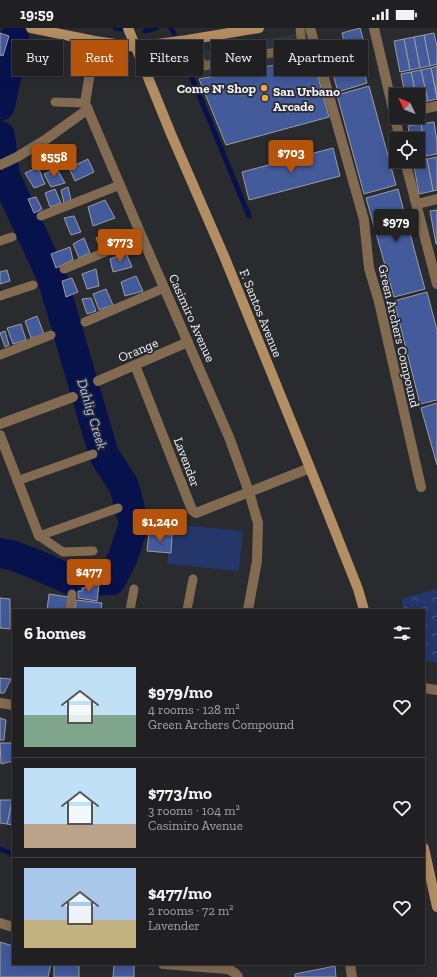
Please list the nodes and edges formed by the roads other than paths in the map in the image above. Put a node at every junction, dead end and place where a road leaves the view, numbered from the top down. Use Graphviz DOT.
graph roads {
  1 [pos="31,28"];
  2 [pos="128,28"];
  3 [pos="259,28"];
  4 [pos="300,28"];
  5 [pos="310,28"];
  6 [pos="374,28"];
  7 [pos="90,40"];
  8 [pos="187,40"];
  9 [pos="128,46"];
  10 [pos="136,47"];
  11 [pos="203,64"];
  12 [pos="91,76"];
  13 [pos="148,76"];
  14 [pos="389,88"];
  15 [pos="54,102"];
  16 [pos="87,106"];
  17 [pos="437,106"];
  18 [pos="425,109"];
  19 [pos="0,165"];
  20 [pos="408,168"];
  21 [pos="120,184"];
  22 [pos="437,199"];
  23 [pos="416,204"];
  24 [pos="41,216"];
  25 [pos="12,237"];
  26 [pos="142,237"];
  27 [pos="0,241"];
  28 [pos="64,269"];
  29 [pos="437,284"];
  30 [pos="33,285"];
  31 [pos="164,288"];
  32 [pos="0,296"];
  33 [pos="85,322"];
  34 [pos="51,335"];
  35 [pos="188,342"];
  36 [pos="0,355"];
  37 [pos="135,365"];
  38 [pos="98,381"];
  39 [pos="73,398"];
  40 [pos="0,424"];
  41 [pos="0,435"];
  42 [pos="92,454"];
  43 [pos="310,468"];
  44 [pos="17,481"];
  45 [pos="420,487"];
  46 [pos="250,492"];
  47 [pos="118,508"];
  48 [pos="39,536"];
  49 [pos="93,551"];
  50 [pos="192,579"];
  51 [pos="134,589"];
  52 [pos="72,594"];
  53 [pos="70,609"];
  54 [pos="130,609"];
  55 [pos="187,609"];
  56 [pos="248,609"];
  57 [pos="364,609"];
  58 [pos="425,688"];
  59 [pos="437,690"];
  60 [pos="0,703"];
  61 [pos="12,705"];
  62 [pos="425,858"];
  63 [pos="426,868"];
  64 [pos="437,907"];
  65 [pos="0,923"];
  66 [pos="12,927"];
  67 [pos="176,965"];
  68 [pos="350,965"];
  69 [pos="236,975"];
  70 [pos="352,977"];
  1 -- 7 [label="street"];
  2 -- 10 [label="street, F. Santos Avenue"];
  3 -- 8 [label="street"];
  4 -- 11 [label="lane"];
  5 -- 45 [label="street, Green Archers Compound"];
  6 -- 14 [label="street"];
  9 -- 10 [label="street"];
  12 -- 16 [label="street"];
  13 -- 43 [label="street, F. Santos Avenue"];
  15 -- 16 [label="lane"];
  16 -- 19 [label="street"];
  16 -- 21 [label="street, Casimiro Avenue"];
  17 -- 18 [label="street"];
  20 -- 23 [label="street"];
  21 -- 24 [label="lane"];
  21 -- 26 [label="street, Casimiro Avenue"];
  22 -- 23 [label="street"];
  23 -- 29 [label="street"];
  25 -- 27 [label="lane"];
  26 -- 28 [label="lane"];
  26 -- 31 [label="street, Casimiro Avenue"];
  30 -- 32 [label="lane"];
  31 -- 33 [label="lane"];
  31 -- 35 [label="street, Casimiro Avenue"];
  34 -- 36 [label="lane"];
  35 -- 37 [label="street, Orange"];
  35 -- 46 [label="street, Casimiro Avenue"];
  37 -- 38 [label="street, Orange"];
  37 -- 46 [label="street, Lavender"];
  39 -- 40 [label="street"];
  41 -- 44 [label="street"];
  42 -- 44 [label="lane"];
  43 -- 46 [label="street"];
  43 -- 57 [label="street, F. Santos Avenue"];
  44 -- 48 [label="street"];
  46 -- 56 [label="street, Casimiro Avenue"];
  47 -- 48 [label="lane"];
  48 -- 49 [label="lane"];
  50 -- 55 [label="lane"];
  51 -- 54 [label="lane"];
  52 -- 53 [label="lane"];
  58 -- 59 [label="street"];
  60 -- 61 [label="street"];
  62 -- 63 [label="street"];
  63 -- 64 [label="street"];
  65 -- 66 [label="street"];
  67 -- 69 [label="street"];
  68 -- 70 [label="street"];
}
